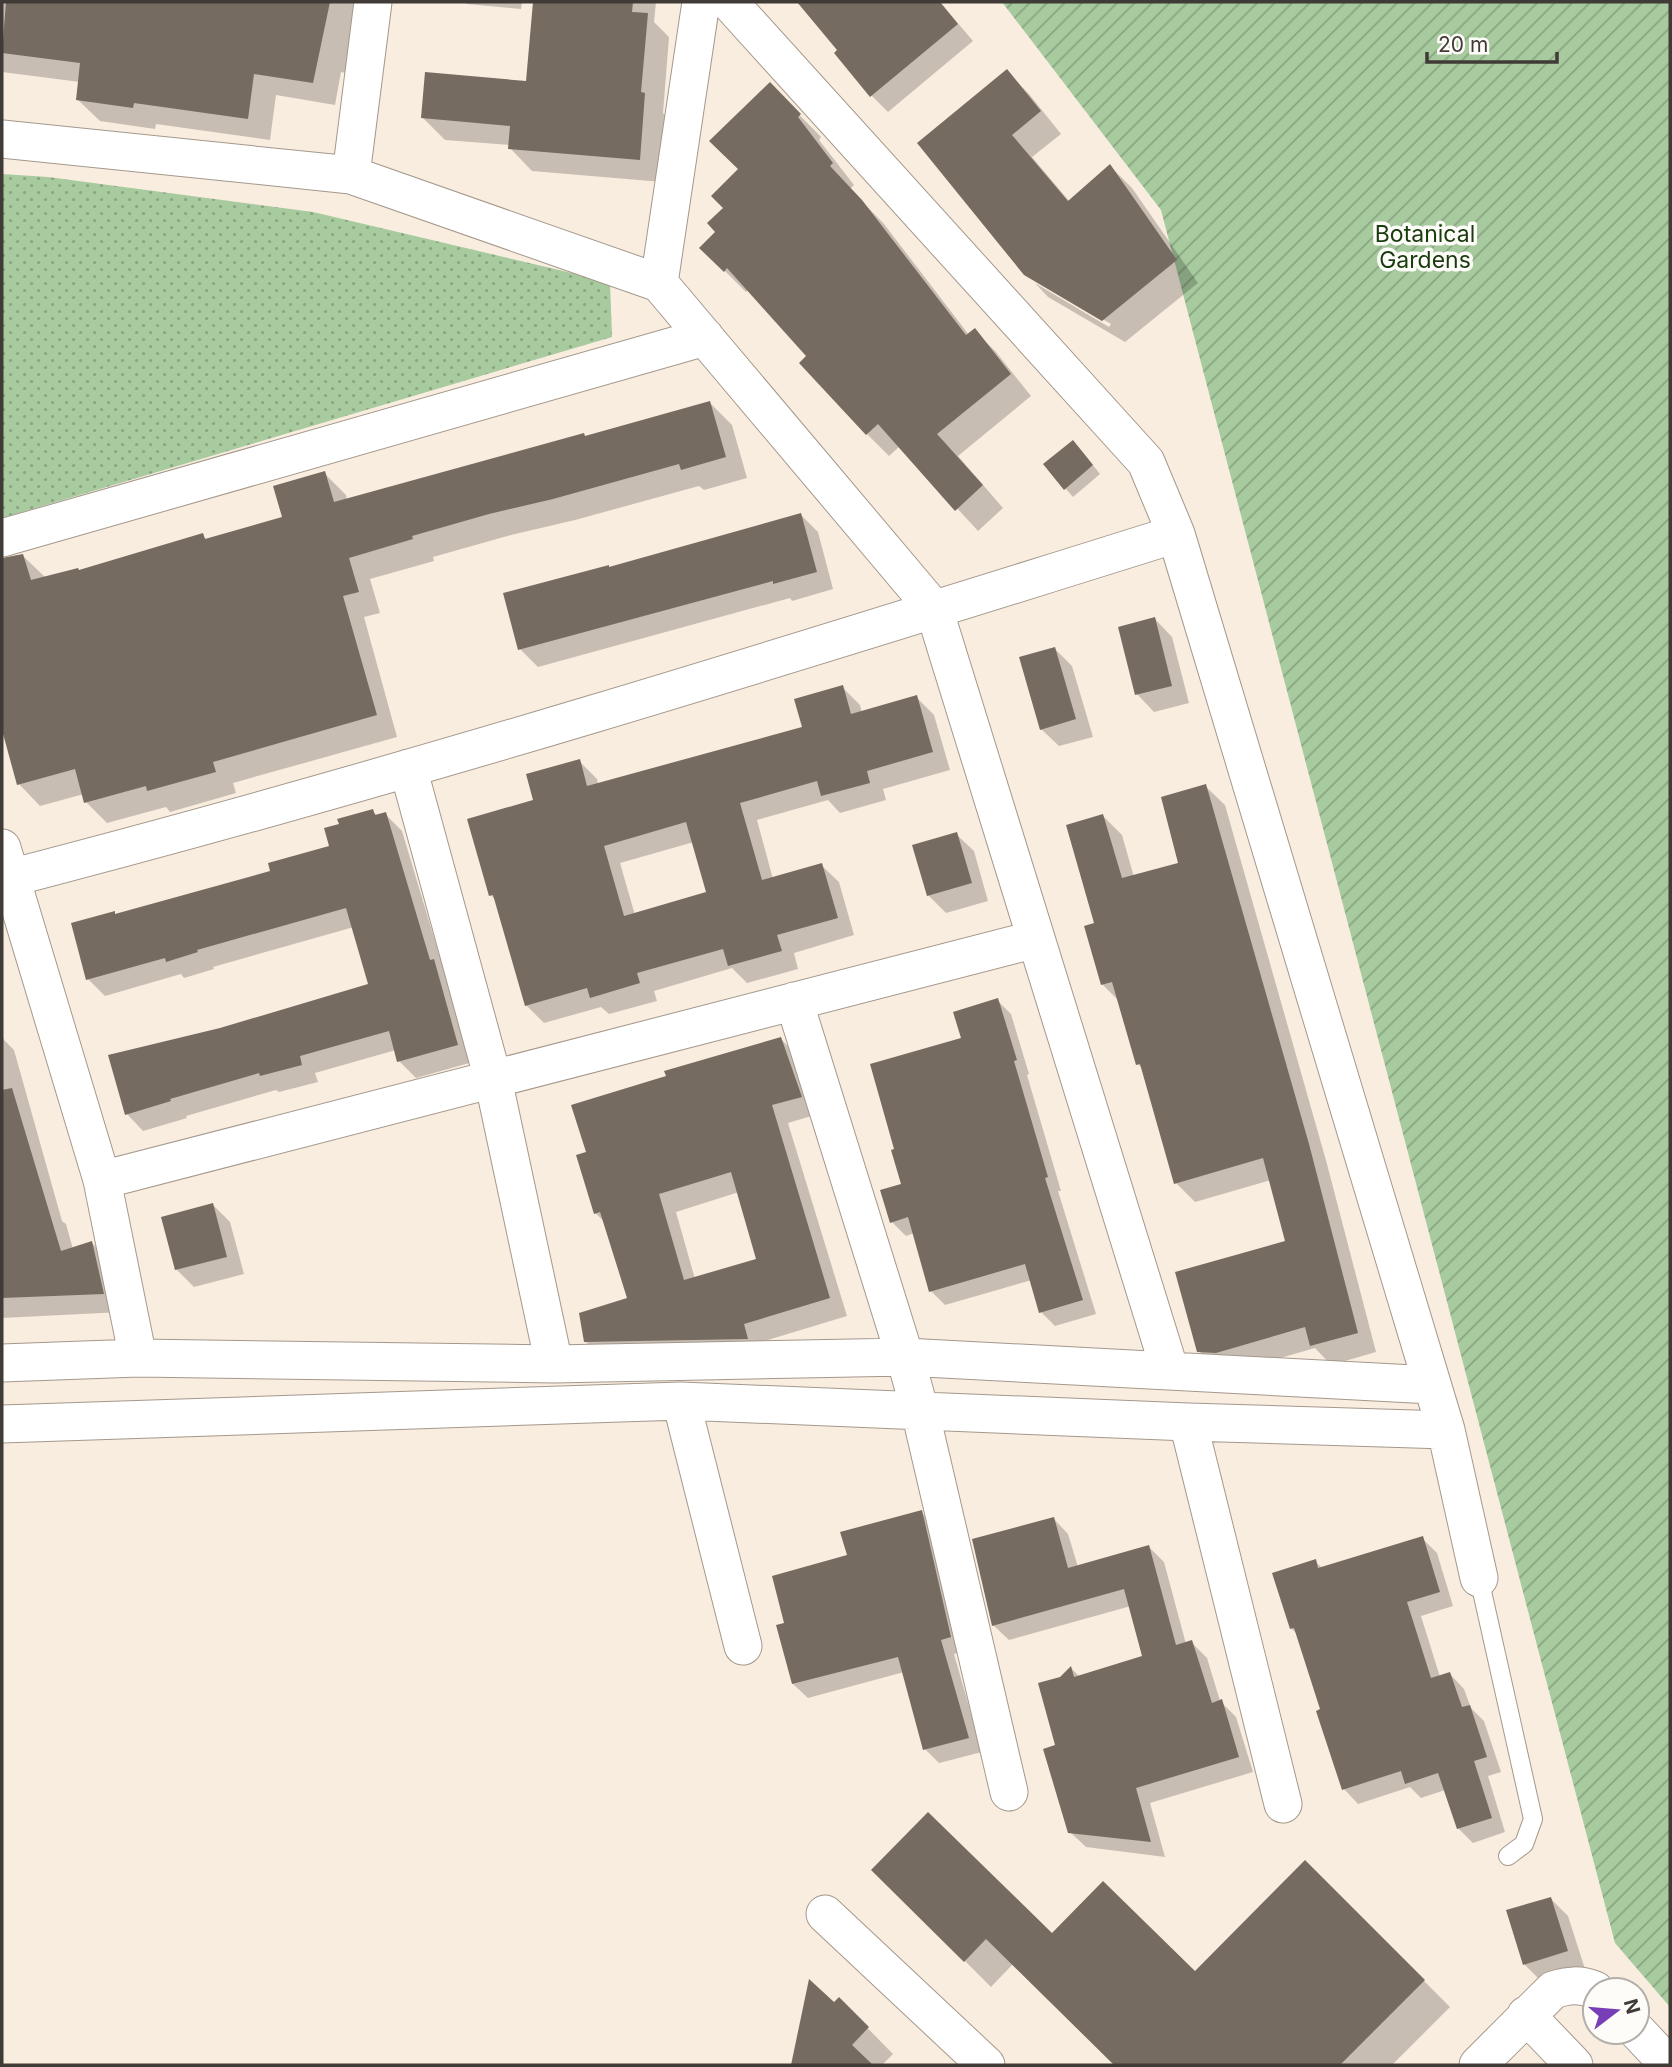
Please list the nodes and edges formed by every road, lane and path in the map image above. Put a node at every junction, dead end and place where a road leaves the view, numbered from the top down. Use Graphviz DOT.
graph roads {
  1 [pos="373,2"];
  2 [pos="701,2"];
  3 [pos="729,2"];
  4 [pos="2,139"];
  5 [pos="351,175"];
  6 [pos="659,283"];
  7 [pos="705,337"];
  8 [pos="1176,534"];
  9 [pos="2,538"];
  10 [pos="934,610"];
  11 [pos="408,768"];
  12 [pos="5,868"];
  13 [pos="1036,939"];
  14 [pos="794,1001"];
  15 [pos="493,1079"];
  16 [pos="102,1180"];
  17 [pos="905,1357"];
  18 [pos="138,1358"];
  19 [pos="2,1363"];
  20 [pos="554,1364"];
  21 [pos="1170,1371"];
  22 [pos="1432,1385"];
  23 [pos="681,1401"];
  24 [pos="920,1411"];
  25 [pos="1188,1422"];
  26 [pos="2,1424"];
  27 [pos="1446,1430"];
  28 [pos="1479,1578"];
  29 [pos="743,1646"];
  30 [pos="1009,1792"];
  31 [pos="1283,1804"];
  32 [pos="1508,1856"];
  33 [pos="825,1914"];
  34 [pos="1581,1985"];
  35 [pos="1526,2015"];
  36 [pos="1651,2046"];
  37 [pos="986,2065"];
  38 [pos="1478,2065"];
  39 [pos="1574,2065"];
  40 [pos="1669,2065"];
  1 -- 5 [label="street"];
  2 -- 6 [label="street"];
  3 -- 8 [label="street"];
  4 -- 5 [label="street"];
  5 -- 6 [label="street"];
  6 -- 7 [label="street"];
  7 -- 9 [label="street"];
  7 -- 10 [label="street"];
  8 -- 10 [label="street"];
  8 -- 22 [label="street"];
  10 -- 11 [label="street"];
  10 -- 13 [label="street"];
  11 -- 12 [label="street"];
  11 -- 15 [label="street"];
  12 -- 16 [label="street"];
  13 -- 14 [label="street"];
  13 -- 21 [label="street"];
  14 -- 15 [label="street"];
  14 -- 17 [label="street"];
  15 -- 16 [label="street"];
  15 -- 20 [label="street"];
  16 -- 18 [label="street"];
  17 -- 20 [label="street"];
  17 -- 21 [label="street"];
  17 -- 24 [label="street"];
  18 -- 19 [label="street"];
  18 -- 20 [label="street"];
  21 -- 22 [label="street"];
  22 -- 27 [label="street"];
  23 -- 24 [label="street"];
  23 -- 26 [label="street"];
  23 -- 29 [label="street"];
  24 -- 25 [label="street"];
  24 -- 30 [label="street"];
  25 -- 27 [label="street"];
  25 -- 31 [label="street"];
  27 -- 28 [label="street"];
  28 -- 32 [label="lane"];
  33 -- 37 [label="street"];
  34 -- 35 [label="street"];
  35 -- 38 [label="street"];
  35 -- 39 [label="street"];
  36 -- 40 [label="street"];
}
